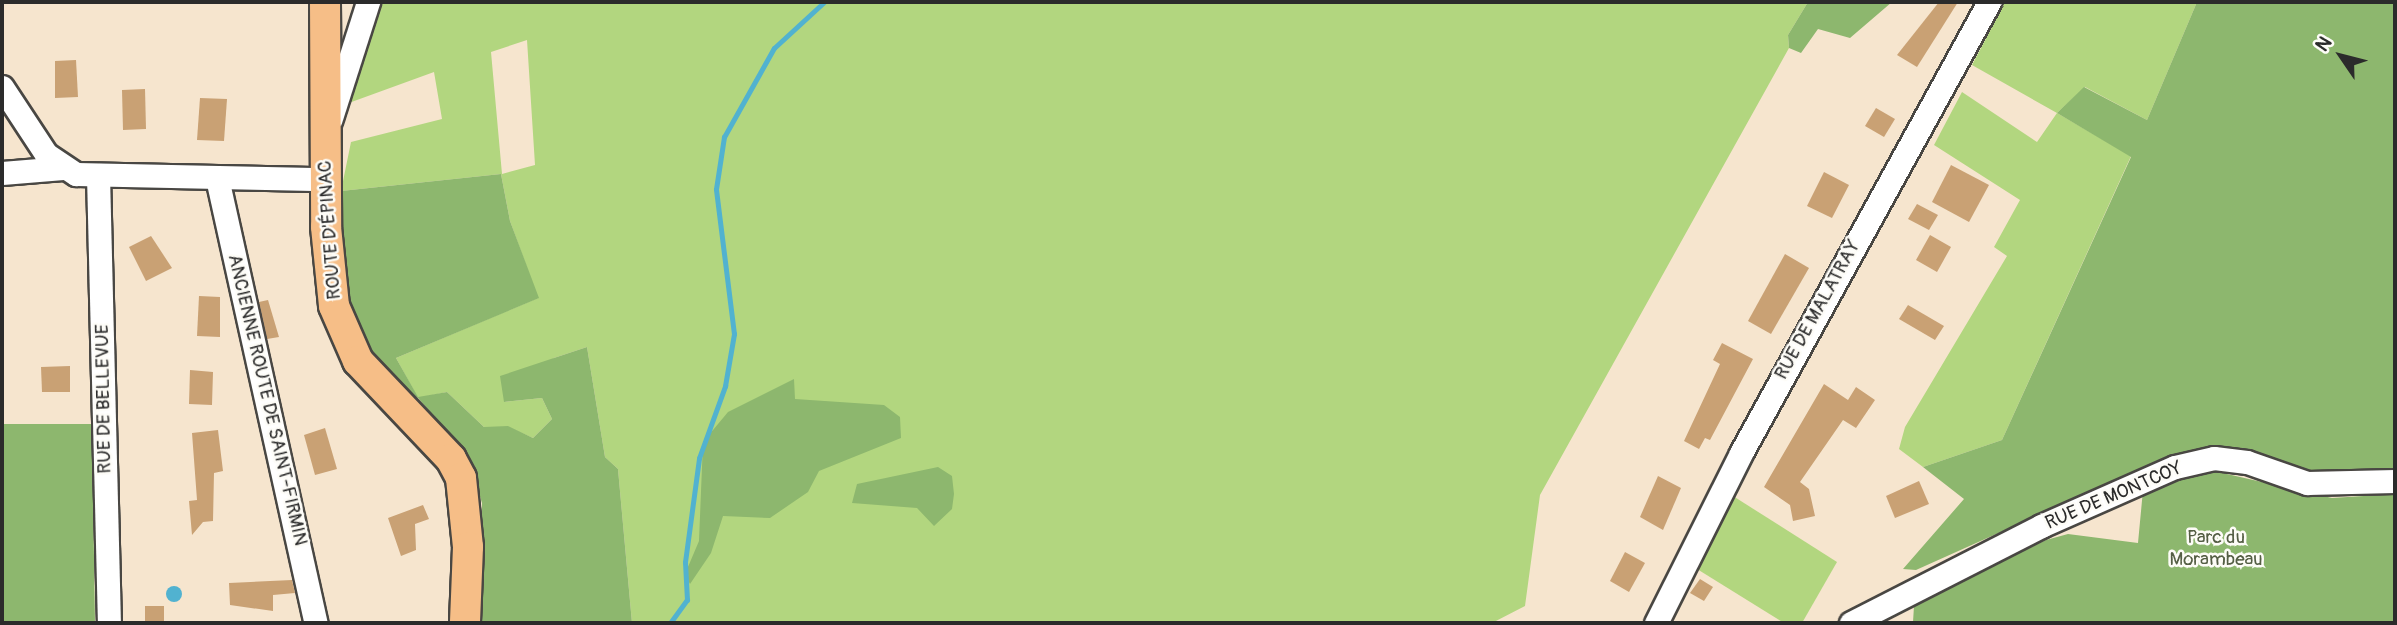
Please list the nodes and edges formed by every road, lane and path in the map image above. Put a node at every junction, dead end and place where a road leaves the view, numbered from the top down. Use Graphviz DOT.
graph roads {
  1 [pos="325,2"];
  2 [pos="369,2"];
  3 [pos="1989,2"];
  4 [pos="2,87"];
  5 [pos="324,137"];
  6 [pos="63,168"];
  7 [pos="2,173"];
  8 [pos="98,175"];
  9 [pos="217,178"];
  10 [pos="325,179"];
  11 [pos="2395,481"];
  12 [pos="109,623"];
  13 [pos="316,623"];
  14 [pos="465,623"];
  15 [pos="1656,623"];
  16 [pos="1851,623"];
  1 -- 5 [label="main road, ROUTE D'ÉPINAC"];
  2 -- 5 [label="street"];
  3 -- 15 [label="street, RUE DE MALATRAY"];
  4 -- 6 [label="street"];
  5 -- 10 [label="main road, ROUTE D'ÉPINAC"];
  6 -- 7 [label="street"];
  6 -- 8 [label="street"];
  8 -- 9 [label="street"];
  8 -- 12 [label="street, RUE DE BELLEVUE"];
  9 -- 10 [label="street"];
  9 -- 13 [label="street, ANCIENNE ROUTE DE SAINT-FIRMIN"];
  10 -- 14 [label="main road, ROUTE D'ÉPINAC"];
  11 -- 16 [label="street, RUE DE MONTCOY"];
}
